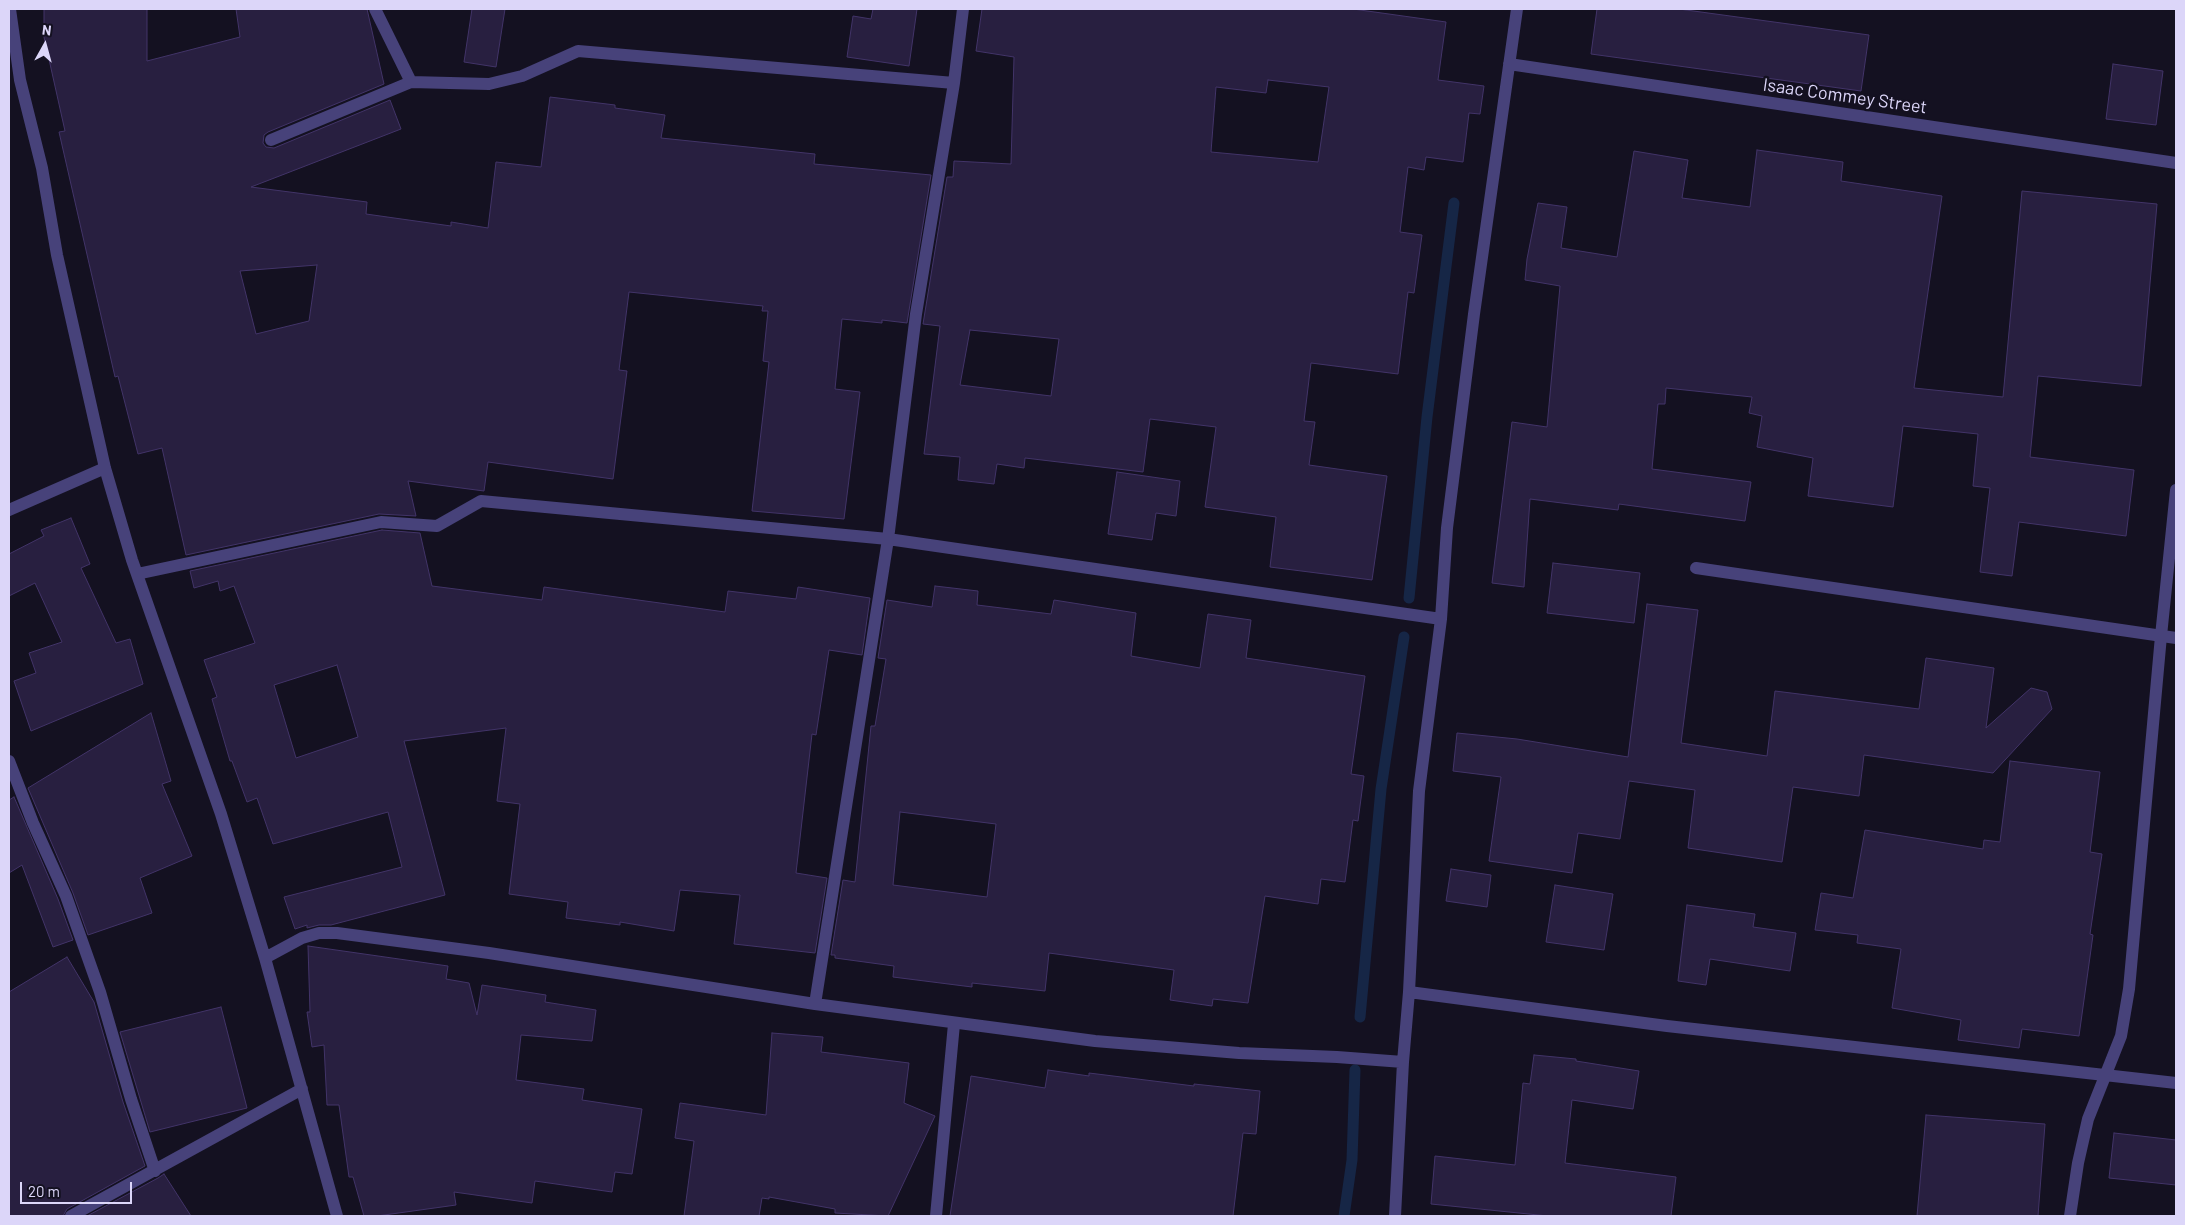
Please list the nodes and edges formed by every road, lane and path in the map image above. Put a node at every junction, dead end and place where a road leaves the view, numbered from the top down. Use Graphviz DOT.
graph roads {
  1 [pos="10,9"];
  2 [pos="375,9"];
  3 [pos="963,9"];
  4 [pos="1517,9"];
  5 [pos="1509,64"];
  6 [pos="14,82"];
  7 [pos="412,82"];
  8 [pos="954,83"];
  9 [pos="271,140"];
  10 [pos="2176,163"];
  11 [pos="105,468"];
  12 [pos="2176,490"];
  13 [pos="9,510"];
  14 [pos="888,539"];
  15 [pos="1696,568"];
  16 [pos="136,574"];
  17 [pos="1441,618"];
  18 [pos="2161,636"];
  19 [pos="2176,638"];
  20 [pos="9,761"];
  21 [pos="265,958"];
  22 [pos="1409,992"];
  23 [pos="815,1004"];
  24 [pos="954,1024"];
  25 [pos="1403,1062"];
  26 [pos="2105,1076"];
  27 [pos="2176,1083"];
  28 [pos="302,1089"];
  29 [pos="155,1171"];
  30 [pos="71,1216"];
  31 [pos="337,1216"];
  32 [pos="936,1216"];
  33 [pos="1395,1216"];
  34 [pos="2070,1216"];
  1 -- 6 [label="street"];
  2 -- 7 [label="street"];
  3 -- 8 [label="street"];
  4 -- 5 [label="street"];
  5 -- 10 [label="street, Isaac Commey Street"];
  5 -- 17 [label="street"];
  6 -- 11 [label="street"];
  7 -- 8 [label="street"];
  7 -- 9 [label="street"];
  8 -- 14 [label="street"];
  11 -- 13 [label="street"];
  11 -- 16 [label="street"];
  12 -- 18 [label="street"];
  14 -- 16 [label="street"];
  14 -- 17 [label="street"];
  14 -- 23 [label="street"];
  15 -- 18 [label="street"];
  16 -- 21 [label="street"];
  17 -- 22 [label="street"];
  18 -- 19 [label="street"];
  18 -- 26 [label="street"];
  20 -- 29 [label="street"];
  21 -- 23 [label="street"];
  21 -- 28 [label="street"];
  22 -- 25 [label="street"];
  22 -- 26 [label="street"];
  23 -- 24 [label="street"];
  24 -- 25 [label="street"];
  24 -- 32 [label="street"];
  25 -- 33 [label="street"];
  26 -- 27 [label="street"];
  26 -- 34 [label="street"];
  28 -- 29 [label="street"];
  28 -- 31 [label="street"];
  29 -- 30 [label="street"];
}
